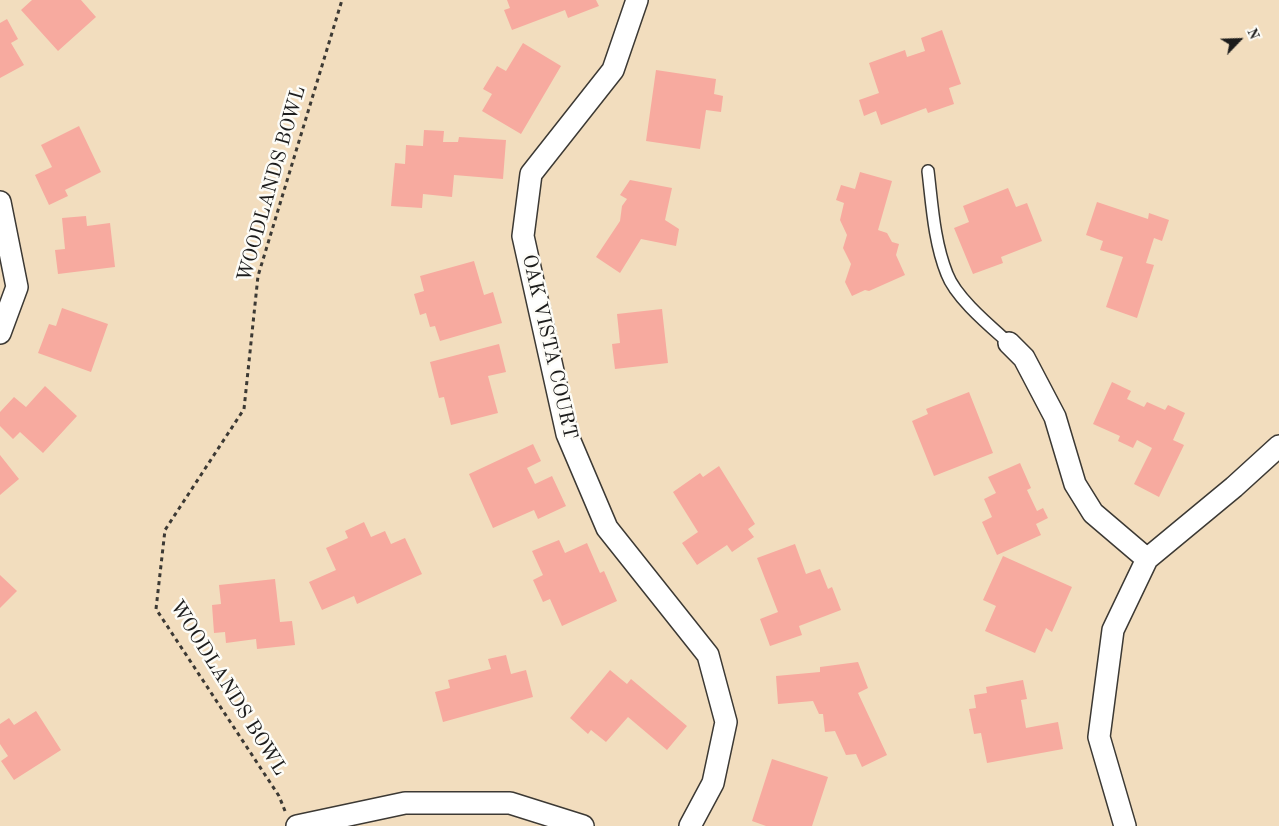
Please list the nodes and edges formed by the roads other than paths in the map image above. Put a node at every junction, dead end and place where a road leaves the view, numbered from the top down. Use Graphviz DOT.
graph roads {
  1 [pos="637,0"];
  2 [pos="928,171"];
  3 [pos="0,202"];
  4 [pos="0,333"];
  5 [pos="1008,343"];
  6 [pos="1279,446"];
  7 [pos="1147,559"];
  8 [pos="293,822"];
  9 [pos="583,826"];
  10 [pos="690,826"];
  11 [pos="1125,826"];
  1 -- 10 [label="street, OAK VISTA COURT"];
  2 -- 5 [label="lane"];
  3 -- 4 [label="street"];
  5 -- 7 [label="street"];
  6 -- 7 [label="street"];
  7 -- 11 [label="street"];
  8 -- 9 [label="street"];
}
